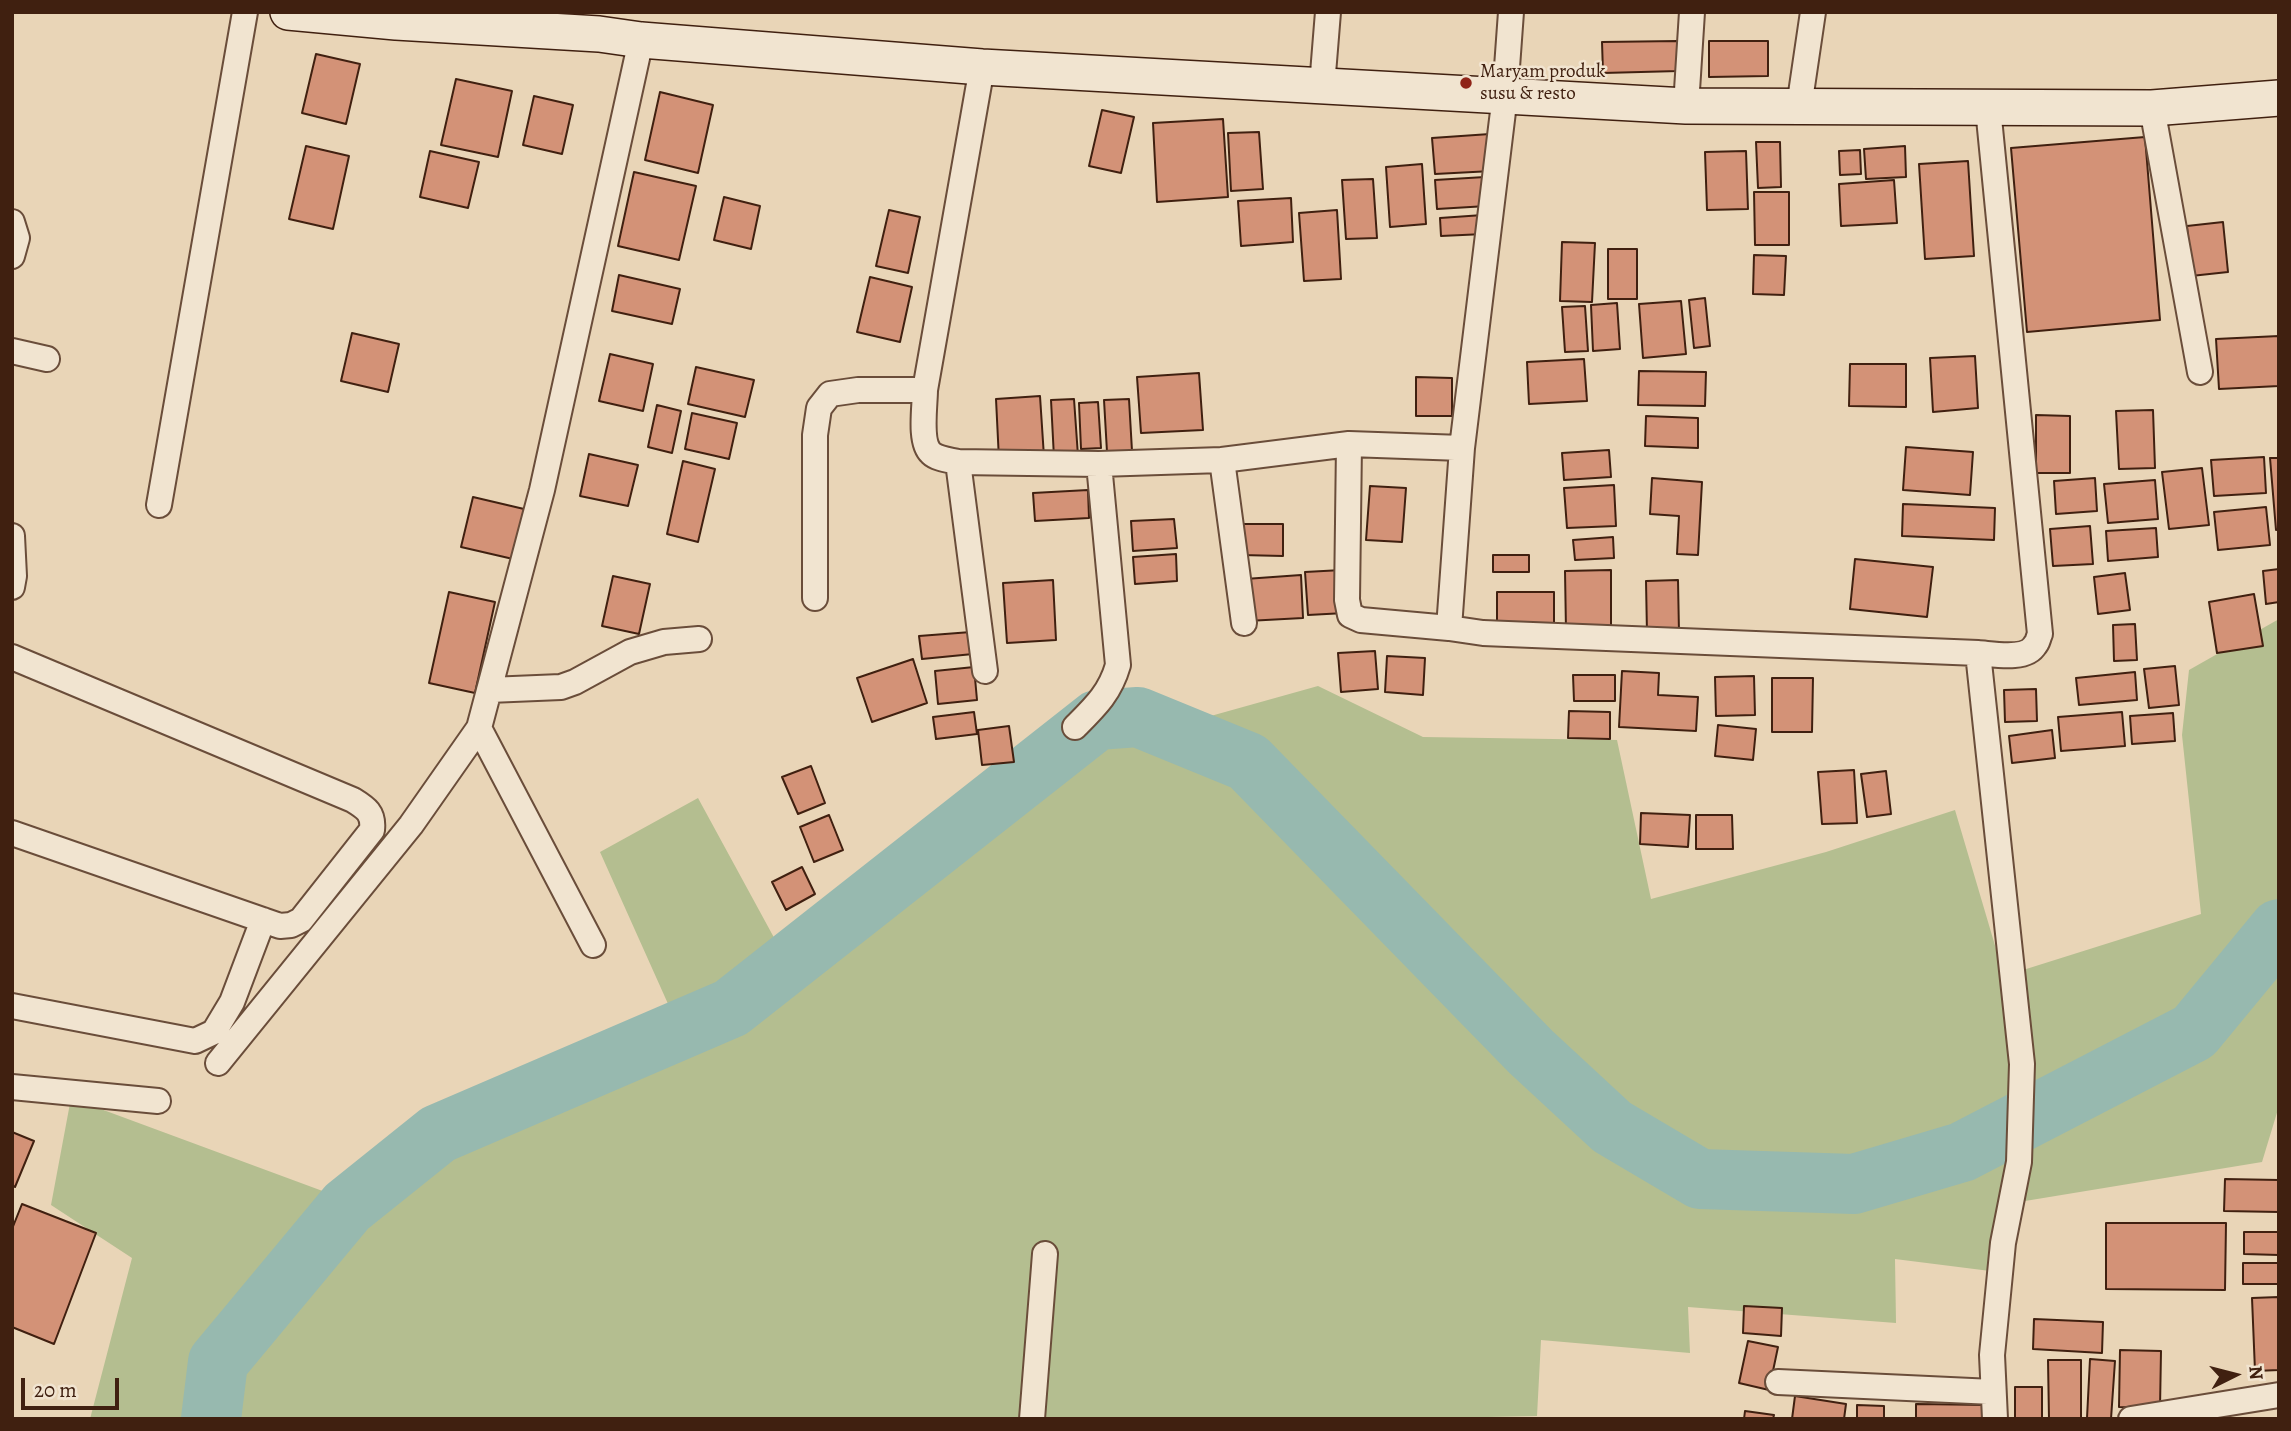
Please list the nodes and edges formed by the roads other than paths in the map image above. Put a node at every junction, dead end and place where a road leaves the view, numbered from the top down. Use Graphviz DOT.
graph roads {
  1 [pos="245,12"];
  2 [pos="288,12"];
  3 [pos="1328,12"];
  4 [pos="1511,12"];
  5 [pos="1692,12"];
  6 [pos="1813,12"];
  7 [pos="600,23"];
  8 [pos="641,40"];
  9 [pos="982,67"];
  10 [pos="1322,86"];
  11 [pos="1505,95"];
  12 [pos="2279,98"];
  13 [pos="1686,106"];
  14 [pos="1799,107"];
  15 [pos="1988,108"];
  16 [pos="2152,108"];
  17 [pos="12,222"];
  18 [pos="12,256"];
  19 [pos="12,351"];
  20 [pos="47,359"];
  21 [pos="2200,372"];
  22 [pos="925,390"];
  23 [pos="1349,444"];
  24 [pos="1462,448"];
  25 [pos="1222,460"];
  26 [pos="958,462"];
  27 [pos="1099,464"];
  28 [pos="159,505"];
  29 [pos="12,536"];
  30 [pos="12,587"];
  31 [pos="815,598"];
  32 [pos="1244,623"];
  33 [pos="1449,628"];
  34 [pos="699,639"];
  35 [pos="1978,653"];
  36 [pos="12,657"];
  37 [pos="985,671"];
  38 [pos="489,690"];
  39 [pos="1075,727"];
  40 [pos="479,728"];
  41 [pos="12,833"];
  42 [pos="263,920"];
  43 [pos="593,945"];
  44 [pos="12,1006"];
  45 [pos="218,1063"];
  46 [pos="12,1087"];
  47 [pos="158,1101"];
  48 [pos="1045,1254"];
  49 [pos="1779,1382"];
  50 [pos="1993,1392"];
  51 [pos="2279,1395"];
  52 [pos="1032,1419"];
  53 [pos="1995,1419"];
  54 [pos="2131,1419"];
  1 -- 28 [label="street"];
  2 -- 7 [label="street"];
  3 -- 10 [label="street"];
  4 -- 11 [label="street"];
  5 -- 13 [label="street"];
  6 -- 14 [label="street"];
  7 -- 8 [label="street"];
  8 -- 9 [label="street"];
  8 -- 38 [label="street"];
  9 -- 10 [label="street"];
  9 -- 22 [label="street"];
  10 -- 11 [label="street"];
  11 -- 13 [label="street"];
  11 -- 24 [label="street"];
  12 -- 16 [label="street"];
  13 -- 14 [label="street"];
  14 -- 15 [label="street"];
  15 -- 16 [label="street"];
  15 -- 35 [label="street"];
  16 -- 21 [label="street"];
  17 -- 18 [label="street"];
  19 -- 20 [label="street"];
  22 -- 26 [label="street"];
  22 -- 31 [label="street"];
  23 -- 24 [label="street"];
  23 -- 25 [label="street"];
  23 -- 33 [label="street"];
  24 -- 33 [label="street"];
  25 -- 27 [label="street"];
  25 -- 32 [label="street"];
  26 -- 27 [label="street"];
  26 -- 37 [label="street"];
  27 -- 39 [label="street"];
  29 -- 30 [label="street"];
  33 -- 35 [label="street"];
  34 -- 38 [label="street"];
  35 -- 50 [label="street"];
  36 -- 42 [label="street"];
  38 -- 40 [label="street"];
  40 -- 43 [label="street"];
  40 -- 45 [label="street"];
  41 -- 42 [label="street"];
  42 -- 44 [label="street"];
  46 -- 47 [label="street"];
  48 -- 52 [label="street"];
  49 -- 50 [label="street"];
  50 -- 53 [label="street"];
  51 -- 54 [label="street"];
}
